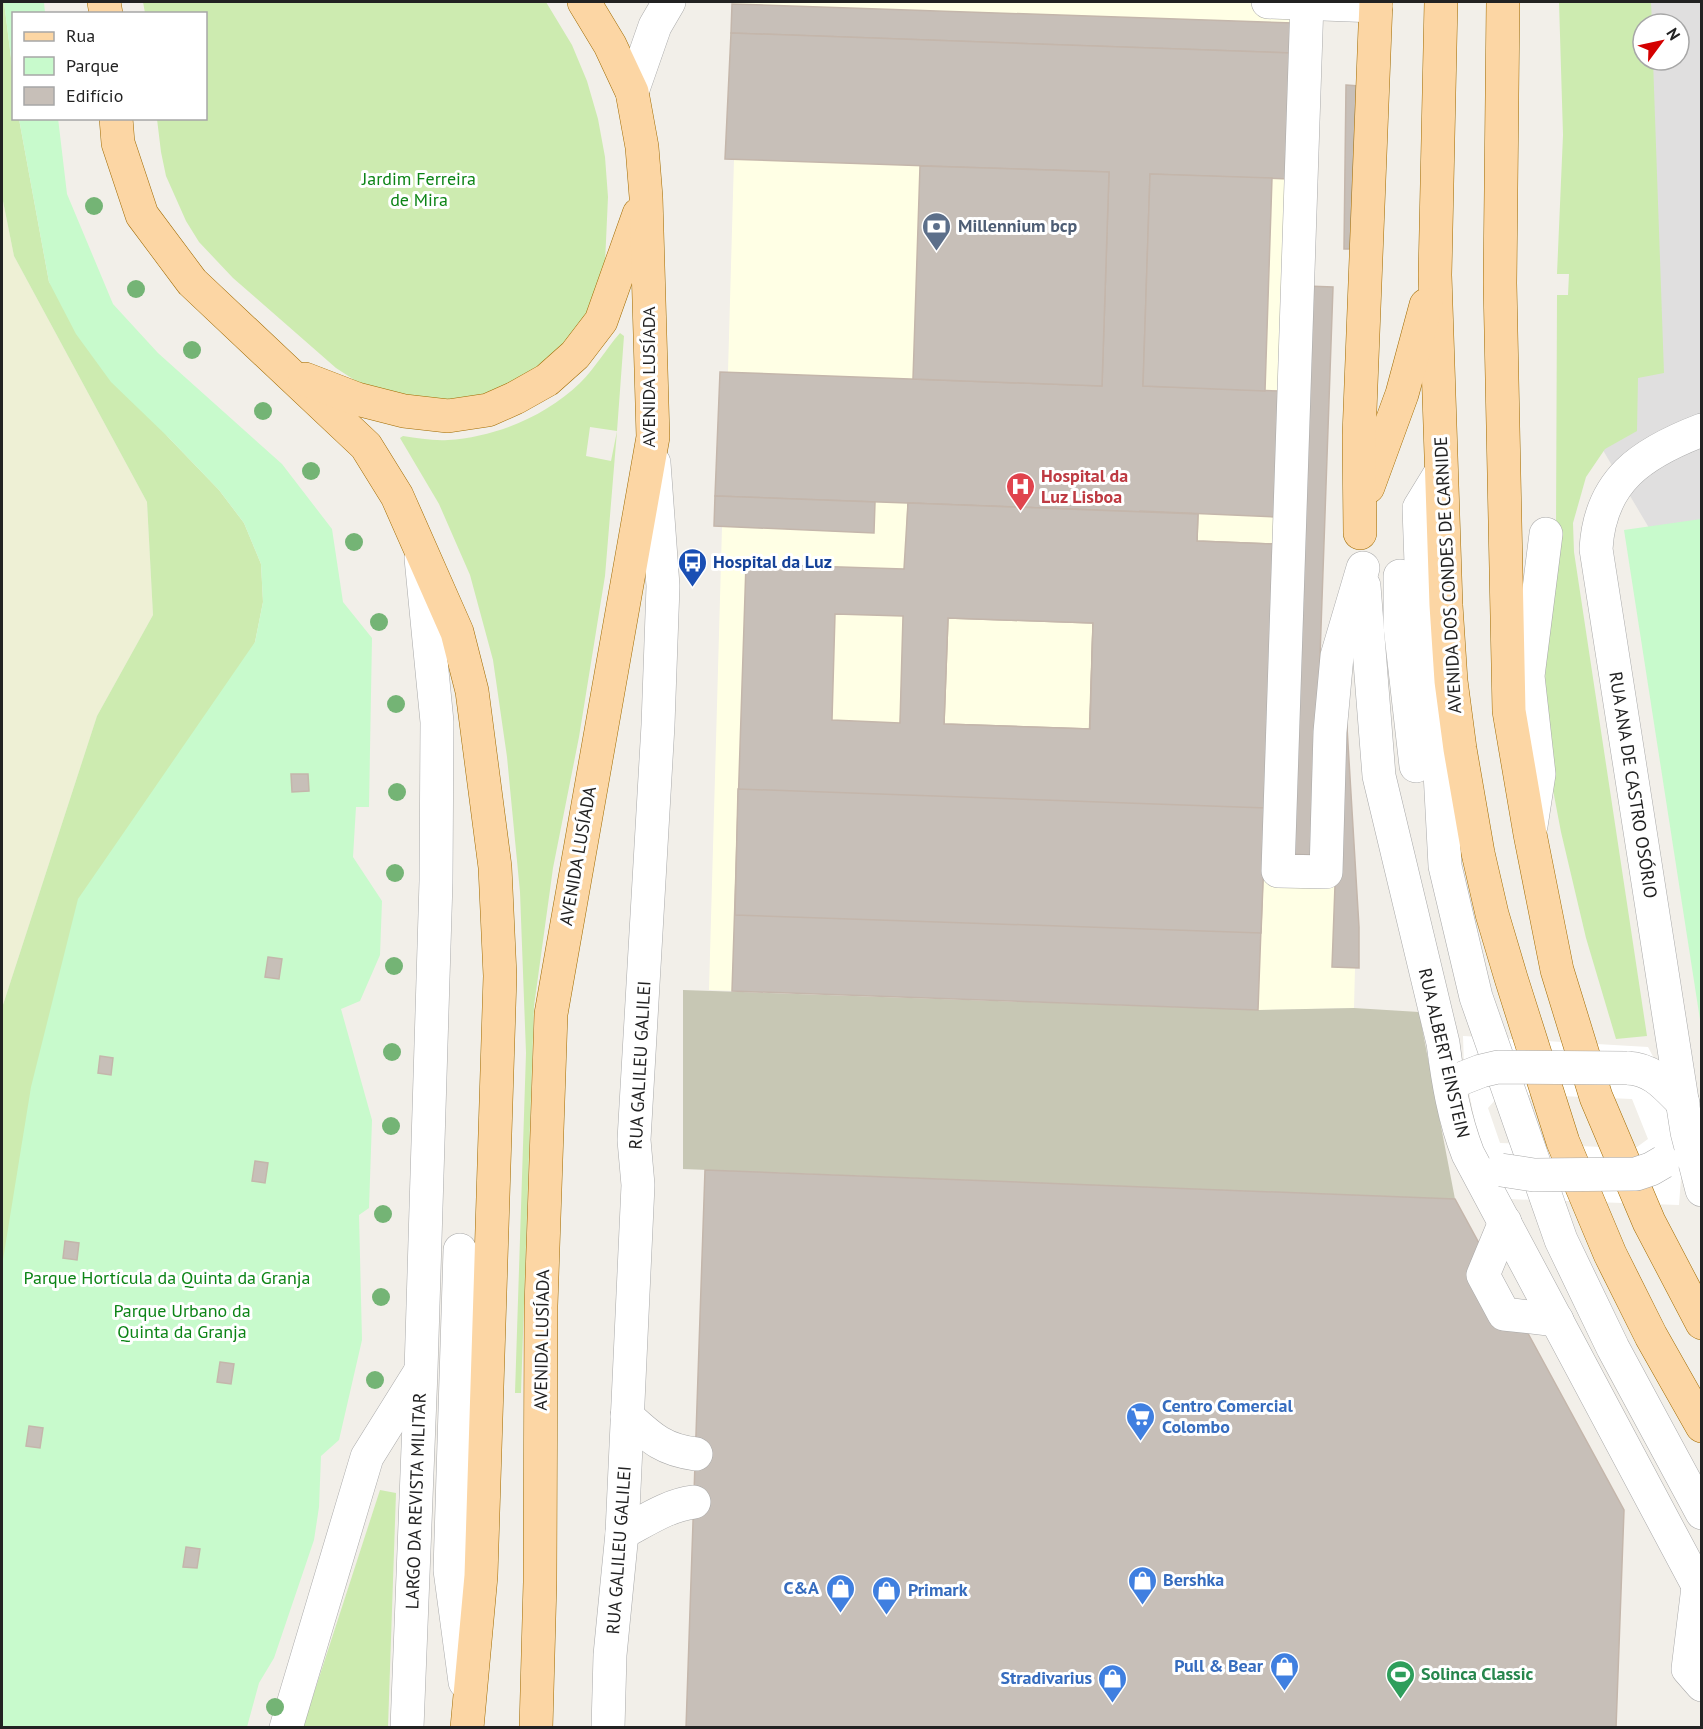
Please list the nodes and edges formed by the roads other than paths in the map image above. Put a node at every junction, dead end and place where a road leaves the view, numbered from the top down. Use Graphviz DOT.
graph roads {
  1 [pos="585,2"];
  2 [pos="669,2"];
  3 [pos="1269,2"];
  4 [pos="1307,2"];
  5 [pos="1441,2"];
  6 [pos="1503,2"];
  7 [pos="1376,4"];
  8 [pos="632,92"];
  9 [pos="116,120"];
  10 [pos="646,197"];
  11 [pos="1435,275"];
  12 [pos="289,372"];
  13 [pos="1701,430"];
  14 [pos="652,437"];
  15 [pos="1441,472"];
  16 [pos="1419,508"];
  17 [pos="1360,533"];
  18 [pos="1546,534"];
  19 [pos="421,550"];
  20 [pos="1363,568"];
  21 [pos="1416,766"];
  22 [pos="1530,834"];
  23 [pos="1456,1080"];
  24 [pos="1685,1117"];
  25 [pos="1468,1154"];
  26 [pos="1701,1190"];
  27 [pos="1505,1222"];
  28 [pos="460,1250"];
  29 [pos="1557,1320"];
  30 [pos="1701,1323"];
  31 [pos="421,1371"];
  32 [pos="627,1416"];
  33 [pos="1701,1426"];
  34 [pos="1701,1513"];
  35 [pos="623,1523"];
  36 [pos="1700,1590"];
  37 [pos="1701,1685"];
  38 [pos="467,1716"];
  39 [pos="286,1728"];
  40 [pos="407,1728"];
  41 [pos="536,1728"];
  42 [pos="608,1728"];
  1 -- 8 [label="main road, AVENIDA LUSÍADA"];
  2 -- 8 [label="street"];
  3 -- 4 [label="street"];
  4 -- 7 [label="street"];
  4 -- 20 [label="street"];
  5 -- 11 [label="main road, AVENIDA DOS CONDES DE CARNIDE"];
  6 -- 22 [label="main road"];
  7 -- 17 [label="main road"];
  8 -- 10 [label="main road, AVENIDA LUSÍADA"];
  9 -- 12 [label="main road"];
  10 -- 12 [label="main road"];
  10 -- 14 [label="main road, AVENIDA LUSÍADA"];
  11 -- 15 [label="main road, AVENIDA DOS CONDES DE CARNIDE"];
  11 -- 17 [label="main road"];
  12 -- 19 [label="main road"];
  13 -- 24 [label="street, RUA ANA DE CASTRO OSÓRIO"];
  14 -- 32 [label="street, RUA GALILEU GALILEI"];
  14 -- 41 [label="main road, AVENIDA LUSÍADA"];
  15 -- 16 [label="street"];
  15 -- 33 [label="main road, AVENIDA DOS CONDES DE CARNIDE"];
  16 -- 21 [label="street"];
  16 -- 34 [label="street"];
  17 -- 20 [label="street, RUA ALBERT EINSTEIN"];
  18 -- 22 [label="street"];
  19 -- 31 [label="street"];
  19 -- 38 [label="main road"];
  20 -- 23 [label="street, RUA ALBERT EINSTEIN"];
  22 -- 30 [label="main road"];
  23 -- 24 [label="street, bridge"];
  23 -- 25 [label="street, RUA ALBERT EINSTEIN"];
  24 -- 25 [label="street, bridge"];
  24 -- 26 [label="street, RUA ANA DE CASTRO OSÓRIO"];
  25 -- 27 [label="street, RUA ALBERT EINSTEIN"];
  27 -- 29 [label="street, RUA ALBERT EINSTEIN"];
  27 -- 29 [label="street"];
  28 -- 38 [label="street"];
  29 -- 36 [label="street, RUA ALBERT EINSTEIN"];
  31 -- 39 [label="street, LARGO DA REVISTA MILITAR"];
  31 -- 40 [label="street, LARGO DA REVISTA MILITAR"];
  32 -- 35 [label="street, RUA GALILEU GALILEI"];
  32 -- 35 [label="street"];
  35 -- 42 [label="street, RUA GALILEU GALILEI"];
  36 -- 37 [label="street"];
}
